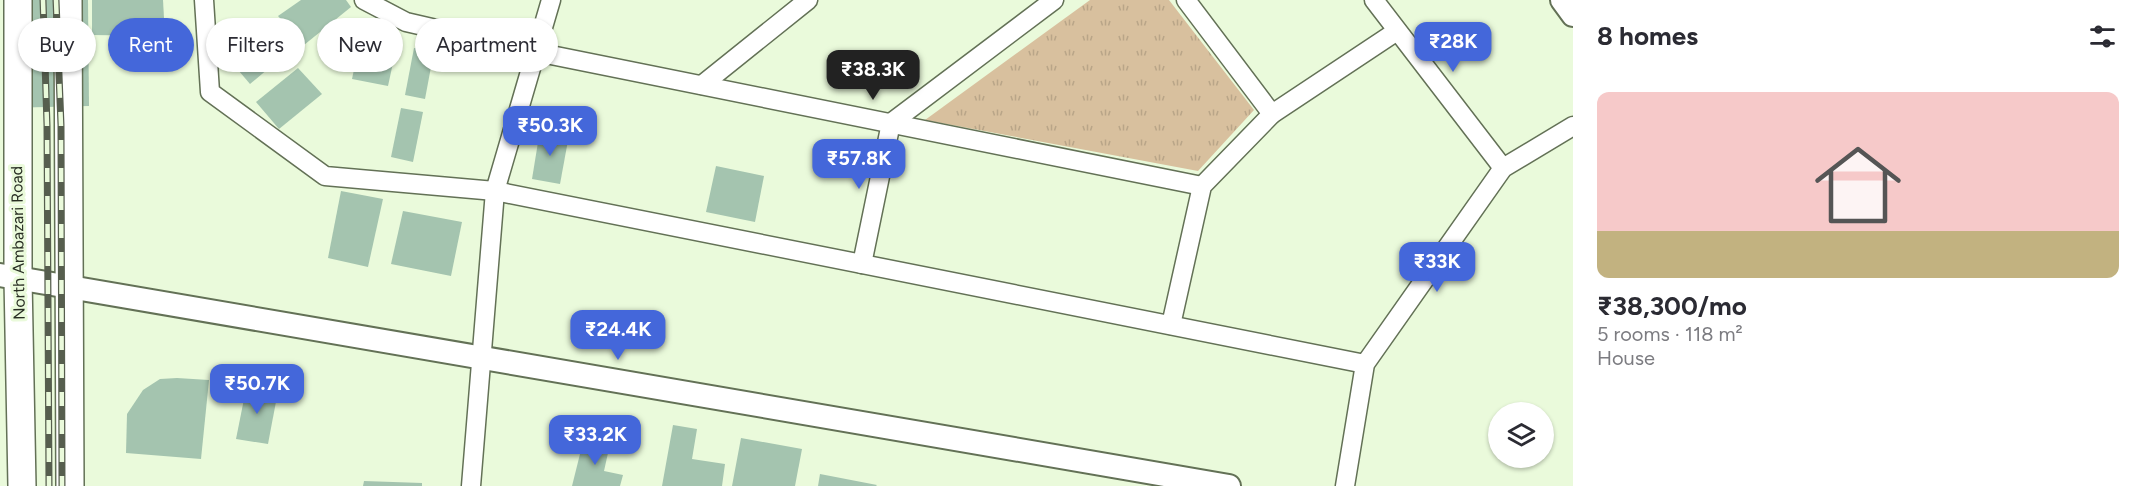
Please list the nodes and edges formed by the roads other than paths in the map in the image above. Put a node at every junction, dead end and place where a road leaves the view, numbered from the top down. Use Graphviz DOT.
graph roads {
  1 [pos="18,0"];
  2 [pos="68,0"];
  3 [pos="204,0"];
  4 [pos="364,0"];
  5 [pos="551,0"];
  6 [pos="808,0"];
  7 [pos="1054,0"];
  8 [pos="1186,0"];
  9 [pos="1374,0"];
  10 [pos="1562,0"];
  11 [pos="1573,15"];
  12 [pos="546,18"];
  13 [pos="415,24"];
  14 [pos="1397,31"];
  15 [pos="558,56"];
  16 [pos="530,72"];
  17 [pos="702,85"];
  18 [pos="1272,114"];
  19 [pos="891,123"];
  20 [pos="1573,126"];
  21 [pos="1503,168"];
  22 [pos="1202,186"];
  23 [pos="495,191"];
  24 [pos="862,264"];
  25 [pos="9,277"];
  26 [pos="69,287"];
  27 [pos="1171,325"];
  28 [pos="481,358"];
  29 [pos="1365,364"];
  30 [pos="22,486"];
  31 [pos="70,486"];
  32 [pos="471,486"];
  33 [pos="1229,486"];
  34 [pos="1345,486"];
  1 -- 25 [label="main road, North Ambazari Road"];
  2 -- 26 [label="main road"];
  3 -- 23 [label="street"];
  4 -- 13 [label="street"];
  5 -- 12 [label="street"];
  6 -- 17 [label="street"];
  7 -- 19 [label="street"];
  8 -- 18 [label="street"];
  9 -- 14 [label="street"];
  10 -- 11 [label="street"];
  14 -- 18 [label="street"];
  14 -- 21 [label="street"];
  15 -- 17 [label="street"];
  16 -- 23 [label="street"];
  17 -- 19 [label="street"];
  18 -- 22 [label="street"];
  19 -- 22 [label="street"];
  19 -- 24 [label="street"];
  20 -- 21 [label="street"];
  21 -- 29 [label="street"];
  22 -- 27 [label="street"];
  23 -- 24 [label="street"];
  23 -- 28 [label="street"];
  24 -- 27 [label="street"];
  25 -- 26 [label="street"];
  25 -- 30 [label="main road, North Ambazari Road"];
  26 -- 28 [label="street"];
  26 -- 31 [label="main road"];
  27 -- 29 [label="street"];
  28 -- 32 [label="street"];
  28 -- 33 [label="street"];
  29 -- 34 [label="street"];
}
